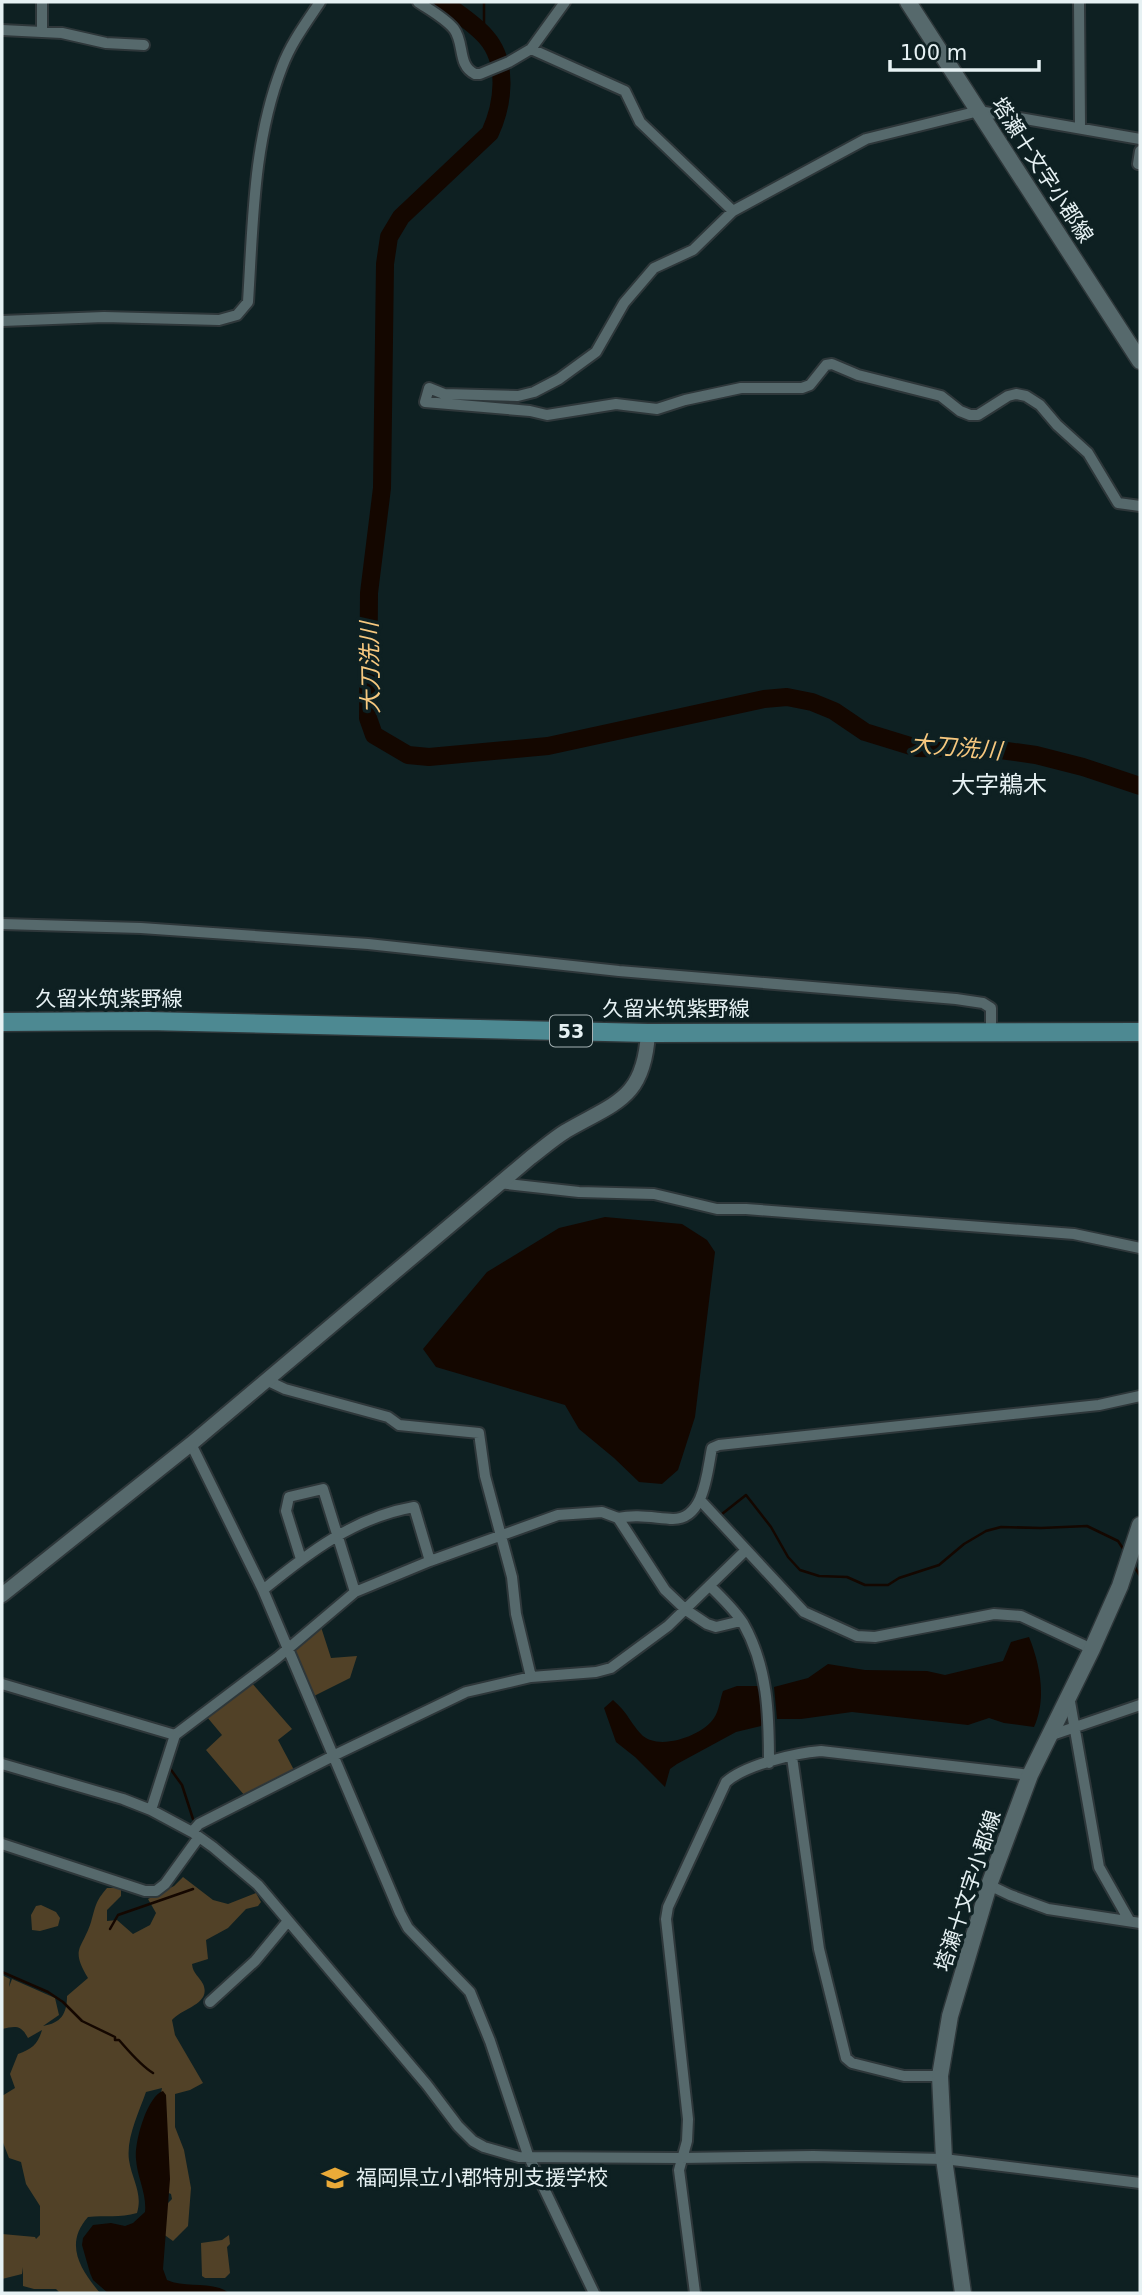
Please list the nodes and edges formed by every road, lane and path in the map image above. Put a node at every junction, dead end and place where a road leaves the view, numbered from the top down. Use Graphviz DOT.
graph roads {
  1 [pos="43,2"];
  2 [pos="320,2"];
  3 [pos="418,2"];
  4 [pos="565,2"];
  5 [pos="908,2"];
  6 [pos="1079,2"];
  7 [pos="2,30"];
  8 [pos="42,32"];
  9 [pos="144,45"];
  10 [pos="531,49"];
  11 [pos="979,111"];
  12 [pos="1080,127"];
  13 [pos="1140,139"];
  14 [pos="1140,151"];
  15 [pos="1140,164"];
  16 [pos="733,211"];
  17 [pos="2,321"];
  18 [pos="1140,361"];
  19 [pos="1140,506"];
  20 [pos="2,924"];
  21 [pos="2,1023"];
  22 [pos="1140,1032"];
  23 [pos="648,1033"];
  24 [pos="990,1033"];
  25 [pos="498,1183"];
  26 [pos="1140,1248"];
  27 [pos="266,1380"];
  28 [pos="1140,1396"];
  29 [pos="191,1444"];
  30 [pos="701,1500"];
  31 [pos="618,1518"];
  32 [pos="1140,1525"];
  33 [pos="337,1535"];
  34 [pos="501,1536"];
  35 [pos="745,1550"];
  36 [pos="301,1559"];
  37 [pos="429,1561"];
  38 [pos="710,1586"];
  39 [pos="263,1590"];
  40 [pos="355,1592"];
  41 [pos="2,1595"];
  42 [pos="686,1610"];
  43 [pos="741,1621"];
  44 [pos="288,1647"];
  45 [pos="1092,1650"];
  46 [pos="531,1677"];
  47 [pos="2,1684"];
  48 [pos="1069,1696"];
  49 [pos="1140,1705"];
  50 [pos="1074,1727"];
  51 [pos="175,1735"];
  52 [pos="1049,1736"];
  53 [pos="335,1756"];
  54 [pos="792,1757"];
  55 [pos="769,1763"];
  56 [pos="2,1764"];
  57 [pos="1030,1775"];
  58 [pos="151,1810"];
  59 [pos="195,1835"];
  60 [pos="2,1844"];
  61 [pos="989,1885"];
  62 [pos="288,1921"];
  63 [pos="1135,1921"];
  64 [pos="209,2002"];
  65 [pos="940,2076"];
  66 [pos="528,2155"];
  67 [pos="681,2158"];
  68 [pos="944,2159"];
  69 [pos="1140,2183"];
  70 [pos="594,2293"];
  71 [pos="695,2293"];
  72 [pos="962,2293"];
  1 -- 8 [label="street"];
  2 -- 17 [label="street"];
  3 -- 10 [label="street"];
  4 -- 10 [label="street"];
  5 -- 11 [label="main road, 塔瀬十文字小郡線"];
  6 -- 12 [label="street"];
  7 -- 8 [label="street"];
  8 -- 9 [label="street"];
  10 -- 16 [label="street"];
  11 -- 12 [label="street"];
  11 -- 16 [label="street"];
  11 -- 18 [label="main road, 塔瀬十文字小郡線"];
  12 -- 13 [label="street"];
  14 -- 15 [label="street"];
  16 -- 19 [label="street"];
  20 -- 24 [label="street"];
  21 -- 23 [label="main road, 久留米筑紫野線 / 53"];
  22 -- 24 [label="main road, 久留米筑紫野線 / 53"];
  23 -- 24 [label="main road, 久留米筑紫野線 / 53"];
  23 -- 25 [label="street"];
  25 -- 26 [label="street"];
  25 -- 27 [label="street"];
  27 -- 29 [label="street"];
  27 -- 34 [label="street"];
  28 -- 30 [label="street"];
  29 -- 39 [label="street"];
  29 -- 41 [label="street"];
  30 -- 31 [label="street"];
  30 -- 35 [label="street"];
  31 -- 34 [label="street"];
  31 -- 42 [label="street"];
  32 -- 45 [label="main road, 塔瀬十文字小郡線"];
  33 -- 36 [label="street"];
  33 -- 36 [label="street"];
  33 -- 37 [label="street"];
  33 -- 40 [label="street"];
  34 -- 37 [label="street"];
  34 -- 46 [label="street"];
  35 -- 38 [label="street"];
  35 -- 45 [label="street"];
  36 -- 39 [label="street"];
  37 -- 40 [label="street"];
  38 -- 42 [label="street"];
  38 -- 43 [label="street"];
  39 -- 44 [label="street"];
  40 -- 44 [label="street"];
  42 -- 43 [label="street"];
  42 -- 46 [label="street"];
  43 -- 55 [label="street"];
  44 -- 51 [label="street"];
  44 -- 53 [label="street"];
  45 -- 48 [label="main road, 塔瀬十文字小郡線"];
  46 -- 53 [label="street"];
  47 -- 51 [label="street"];
  48 -- 50 [label="street"];
  48 -- 52 [label="main road, 塔瀬十文字小郡線"];
  49 -- 50 [label="street"];
  50 -- 52 [label="street"];
  50 -- 63 [label="street"];
  51 -- 58 [label="street"];
  52 -- 57 [label="main road, 塔瀬十文字小郡線"];
  53 -- 59 [label="street"];
  53 -- 66 [label="street"];
  54 -- 55 [label="street"];
  54 -- 57 [label="street"];
  54 -- 65 [label="street"];
  55 -- 67 [label="street"];
  56 -- 58 [label="street"];
  57 -- 61 [label="main road, 塔瀬十文字小郡線"];
  58 -- 59 [label="street"];
  59 -- 60 [label="street"];
  59 -- 62 [label="street"];
  61 -- 63 [label="street"];
  61 -- 65 [label="main road, 塔瀬十文字小郡線"];
  62 -- 64 [label="street"];
  62 -- 66 [label="street"];
  65 -- 68 [label="main road, 塔瀬十文字小郡線"];
  66 -- 67 [label="street"];
  66 -- 70 [label="street"];
  67 -- 68 [label="street"];
  67 -- 71 [label="street"];
  68 -- 69 [label="street"];
  68 -- 72 [label="main road, 塔瀬十文字小郡線"];
}
